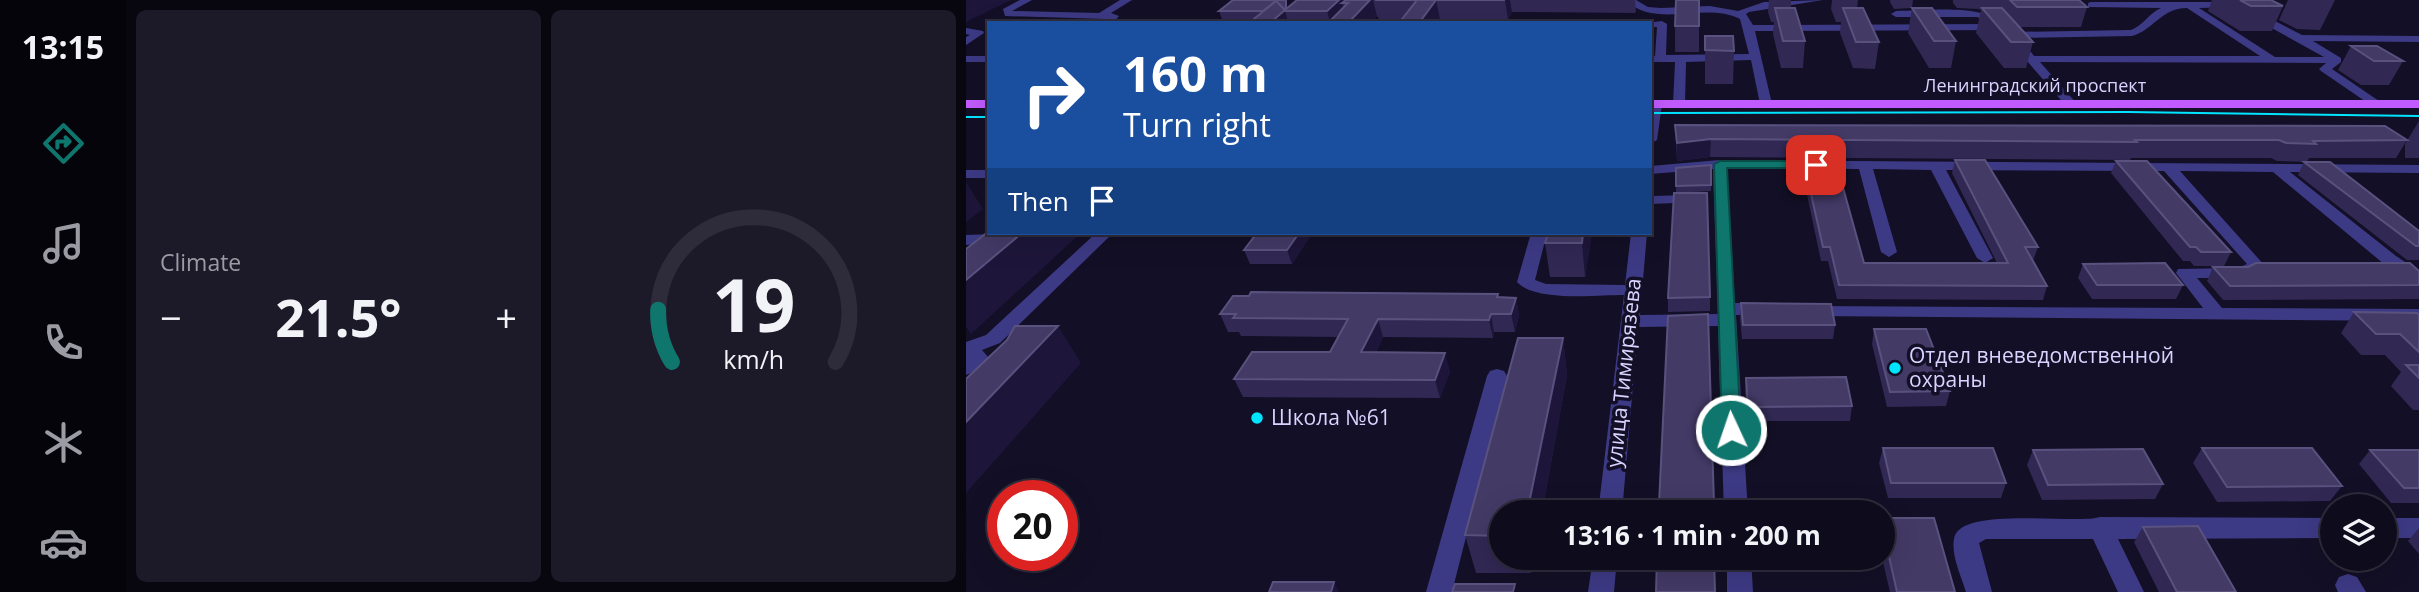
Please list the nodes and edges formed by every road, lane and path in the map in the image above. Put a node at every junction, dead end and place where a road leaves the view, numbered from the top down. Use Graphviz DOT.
graph roads {
  1 [pos="1027,0"];
  2 [pos="1127,0"];
  3 [pos="1630,0"];
  4 [pos="1818,0"];
  5 [pos="2149,3"];
  6 [pos="2231,3"];
  7 [pos="2091,5"];
  8 [pos="2175,5"];
  9 [pos="2188,6"];
  10 [pos="1740,14"];
  11 [pos="1896,14"];
  12 [pos="2255,15"];
  13 [pos="2280,15"];
  14 [pos="1106,18"];
  15 [pos="1652,24"];
  16 [pos="1749,28"];
  17 [pos="966,31"];
  18 [pos="2007,31"];
  19 [pos="2300,38"];
  20 [pos="2419,39"];
  21 [pos="966,42"];
  22 [pos="1756,57"];
  23 [pos="1681,58"];
  24 [pos="966,59"];
  25 [pos="987,59"];
  26 [pos="1655,59"];
  27 [pos="2031,59"];
  28 [pos="2273,60"];
  29 [pos="2337,61"];
  30 [pos="966,104"];
  31 [pos="987,104"];
  32 [pos="1653,104"];
  33 [pos="1679,104"];
  34 [pos="1766,104"];
  35 [pos="2071,104"];
  36 [pos="2375,104"];
  37 [pos="2419,104"];
  38 [pos="1720,164"];
  39 [pos="1865,165"];
  40 [pos="1936,165"];
  41 [pos="2167,166"];
  42 [pos="2274,166"];
  43 [pos="2419,169"];
  44 [pos="1652,170"];
  45 [pos="966,174"];
  46 [pos="987,174"];
  47 [pos="1722,198"];
  48 [pos="1652,200"];
  49 [pos="1103,235"];
  50 [pos="1538,235"];
  51 [pos="1639,235"];
  52 [pos="997,236"];
  53 [pos="970,247"];
  54 [pos="1889,252"];
  55 [pos="1985,258"];
  56 [pos="2419,279"];
  57 [pos="1632,290"];
  58 [pos="2217,313"];
  59 [pos="1726,314"];
  60 [pos="2419,315"];
  61 [pos="1630,321"];
  62 [pos="970,356"];
  63 [pos="1002,357"];
  64 [pos="1497,376"];
  65 [pos="1611,500"];
  66 [pos="1735,500"];
  67 [pos="2100,527"];
  68 [pos="2320,528"];
  69 [pos="2397,528"];
  70 [pos="2419,528"];
  71 [pos="1604,570"];
  72 [pos="1739,570"];
  73 [pos="1438,592"];
  74 [pos="1601,592"];
  75 [pos="1740,592"];
  76 [pos="1979,592"];
  77 [pos="2131,592"];
  1 -- 14 [label="street"];
  2 -- 14 [label="street"];
  3 -- 10 [label="street"];
  4 -- 10 [label="street"];
  5 -- 7 [label="street"];
  5 -- 8 [label="street"];
  6 -- 9 [label="street"];
  6 -- 12 [label="street"];
  8 -- 9 [label="street"];
  8 -- 18 [label="street"];
  9 -- 28 [label="street"];
  10 -- 16 [label="street"];
  11 -- 18 [label="street"];
  12 -- 13 [label="street"];
  12 -- 19 [label="street"];
  15 -- 26 [label="street"];
  16 -- 18 [label="street"];
  16 -- 22 [label="street"];
  17 -- 21 [label="street"];
  18 -- 27 [label="street"];
  19 -- 20 [label="street"];
  19 -- 29 [label="street"];
  22 -- 23 [label="street"];
  22 -- 34 [label="street"];
  23 -- 26 [label="street"];
  23 -- 33 [label="street"];
  24 -- 25 [label="street"];
  27 -- 28 [label="street"];
  27 -- 35 [label="street"];
  28 -- 29 [label="street"];
  29 -- 36 [label="street"];
  30 -- 31 [label="main road"];
  32 -- 33 [label="main road, Ленинградский проспект"];
  33 -- 34 [label="main road, Ленинградский проспект"];
  34 -- 35 [label="main road, Ленинградский проспект"];
  35 -- 36 [label="main road, Ленинградский проспект"];
  36 -- 37 [label="main road, Ленинградский проспект"];
  38 -- 39 [label="street"];
  38 -- 44 [label="street"];
  38 -- 47 [label="street"];
  39 -- 40 [label="street"];
  39 -- 54 [label="street"];
  40 -- 41 [label="street"];
  40 -- 55 [label="street"];
  41 -- 42 [label="street"];
  41 -- 58 [label="street"];
  42 -- 43 [label="street"];
  42 -- 56 [label="street"];
  45 -- 46 [label="street"];
  47 -- 48 [label="street"];
  47 -- 59 [label="street"];
  49 -- 62 [label="street"];
  50 -- 57 [label="street"];
  51 -- 57 [label="street, улица Тимирязева"];
  52 -- 53 [label="street"];
  57 -- 61 [label="street, улица Тимирязева"];
  58 -- 59 [label="street"];
  58 -- 60 [label="street"];
  59 -- 61 [label="street"];
  59 -- 66 [label="street"];
  61 -- 65 [label="street, улица Тимирязева"];
  62 -- 63 [label="street"];
  64 -- 73 [label="street"];
  67 -- 68 [label="street"];
  67 -- 76 [label="street"];
  67 -- 77 [label="street"];
  69 -- 70 [label="street"];
  71 -- 74 [label="street"];
  72 -- 75 [label="street"];
}
